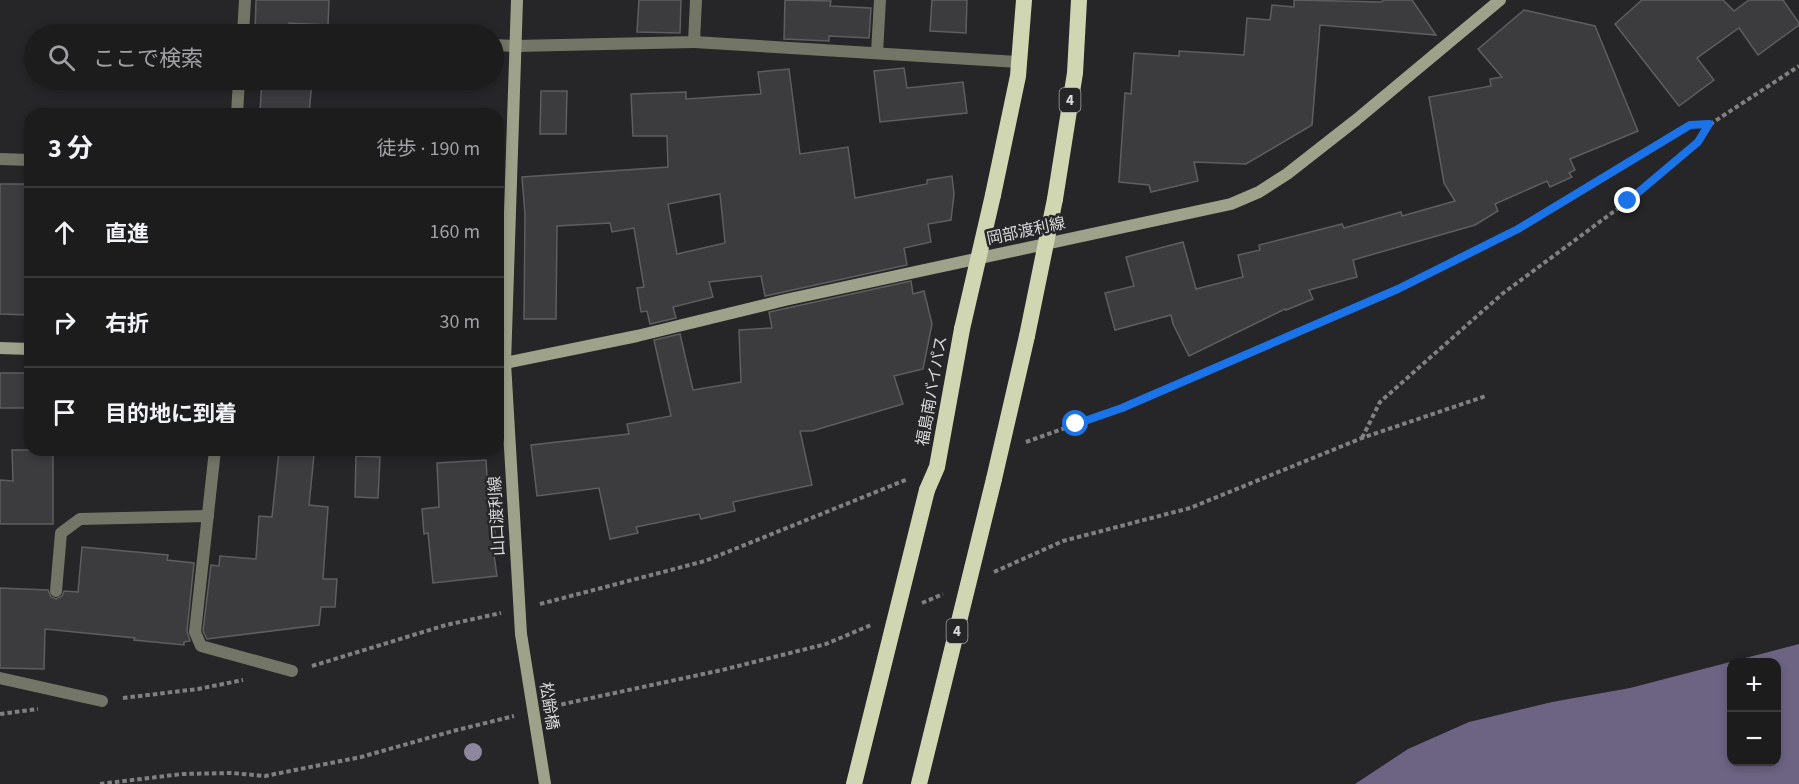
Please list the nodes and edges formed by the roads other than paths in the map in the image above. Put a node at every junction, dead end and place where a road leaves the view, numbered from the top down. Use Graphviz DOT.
graph roads {
  1 [pos="245,0"];
  2 [pos="517,0"];
  3 [pos="696,0"];
  4 [pos="880,0"];
  5 [pos="1024,0"];
  6 [pos="1079,0"];
  7 [pos="1500,0"];
  8 [pos="244,24"];
  9 [pos="694,42"];
  10 [pos="504,45"];
  11 [pos="516,46"];
  12 [pos="877,53"];
  13 [pos="1019,62"];
  14 [pos="238,90"];
  15 [pos="237,108"];
  16 [pos="0,159"];
  17 [pos="24,160"];
  18 [pos="504,318"];
  19 [pos="0,348"];
  20 [pos="24,349"];
  21 [pos="504,363"];
  22 [pos="504,394"];
  23 [pos="214,456"];
  24 [pos="208,516"];
  25 [pos="57,591"];
  26 [pos="521,634"];
  27 [pos="292,672"];
  28 [pos="0,678"];
  29 [pos="102,701"];
  30 [pos="545,784"];
  31 [pos="854,784"];
  32 [pos="919,784"];
  1 -- 8 [label="street"];
  2 -- 11 [label="main road, 山口渡利線"];
  3 -- 9 [label="street"];
  4 -- 12 [label="street"];
  5 -- 13 [label="highway, 福島南バイパス"];
  6 -- 32 [label="highway, 4, bridge"];
  7 -- 21 [label="main road, 岡部渡利線"];
  9 -- 11 [label="street"];
  9 -- 12 [label="street"];
  10 -- 11 [label="street"];
  11 -- 18 [label="main road, 山口渡利線"];
  12 -- 13 [label="street"];
  13 -- 31 [label="highway, 福島南バイパス, bridge"];
  14 -- 15 [label="street"];
  16 -- 17 [label="street"];
  19 -- 20 [label="main road"];
  22 -- 26 [label="main road, 山口渡利線"];
  23 -- 24 [label="street"];
  24 -- 25 [label="street"];
  24 -- 27 [label="street"];
  26 -- 30 [label="main road, 松齢橋, bridge"];
  28 -- 29 [label="street"];
}
